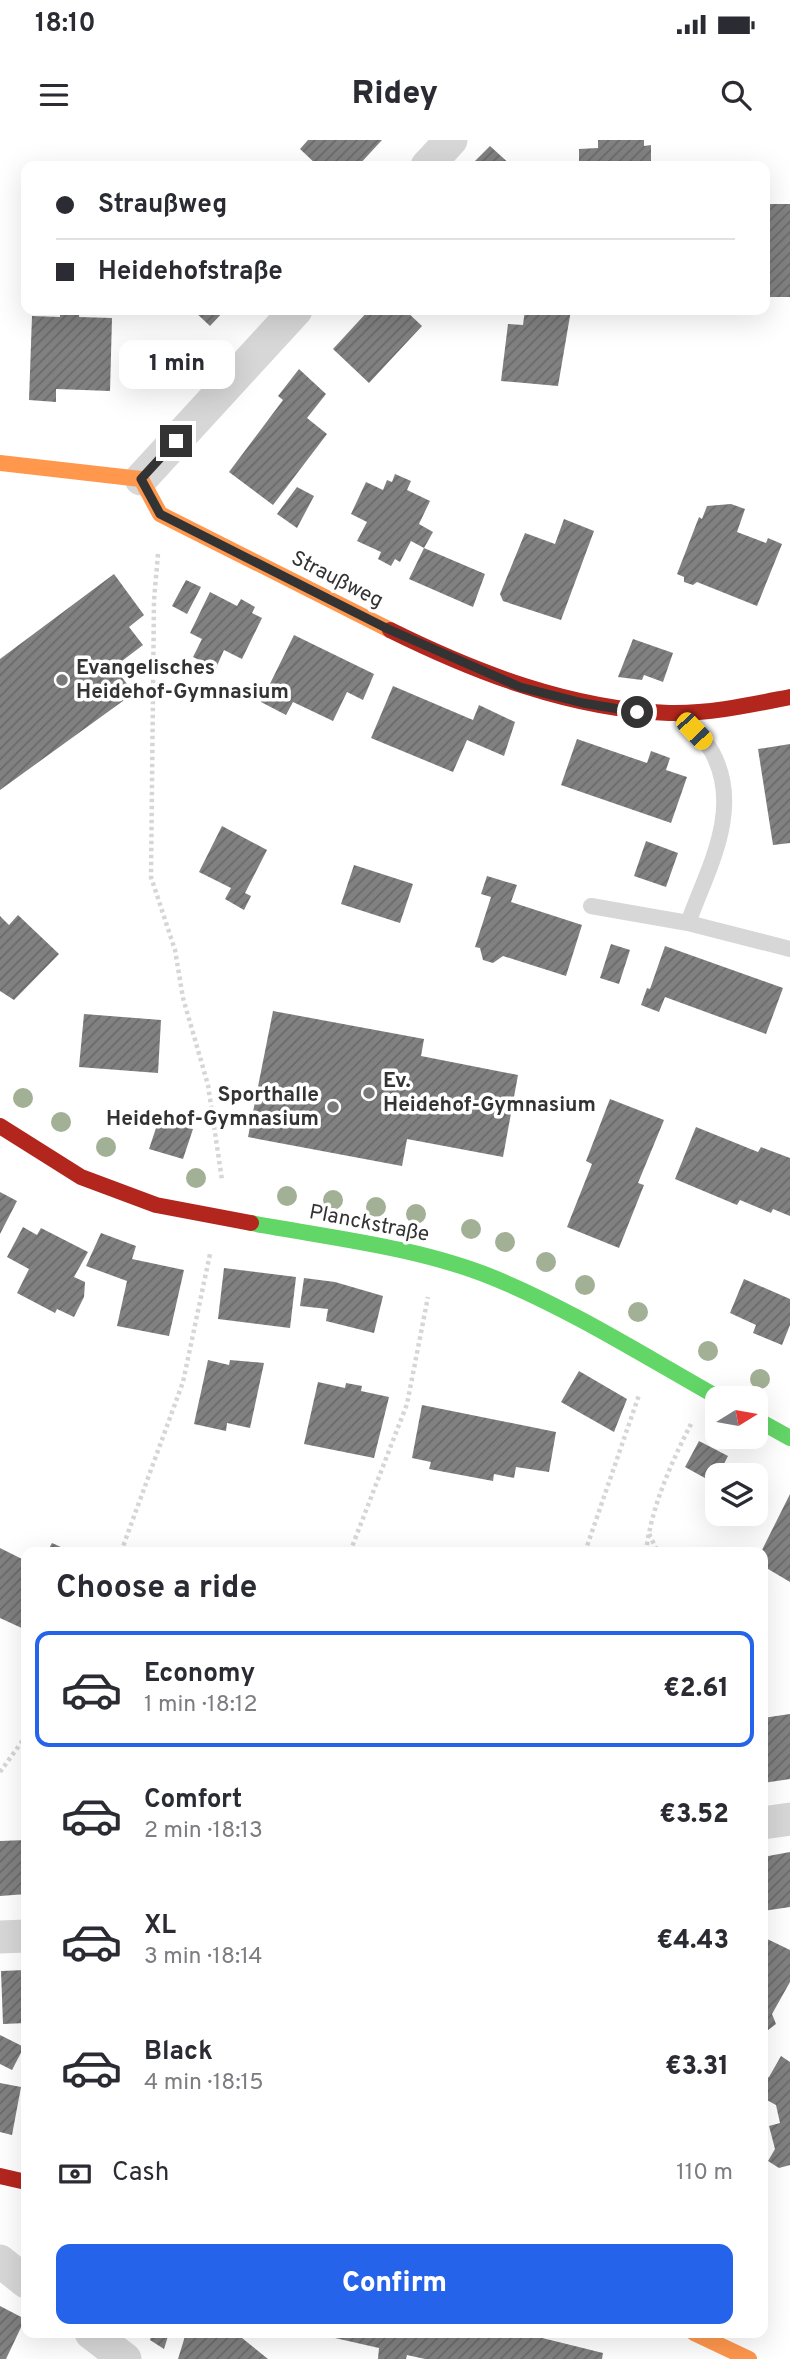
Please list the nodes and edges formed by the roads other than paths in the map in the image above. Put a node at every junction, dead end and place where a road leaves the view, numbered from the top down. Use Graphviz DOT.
graph roads {
  1 [pos="451,140"];
  2 [pos="432,161"];
  3 [pos="291,315"];
  4 [pos="0,463"];
  5 [pos="141,479"];
  6 [pos="790,698"];
  7 [pos="676,711"];
  8 [pos="592,906"];
  9 [pos="688,923"];
  10 [pos="790,949"];
  11 [pos="0,1126"];
  12 [pos="705,1390"];
  13 [pos="768,1426"];
  14 [pos="790,1438"];
  15 [pos="790,1819"];
  16 [pos="768,1822"];
  17 [pos="21,1936"];
  18 [pos="0,1937"];
  19 [pos="0,2176"];
  20 [pos="21,2181"];
  21 [pos="0,2261"];
  22 [pos="21,2278"];
  23 [pos="98,2338"];
  24 [pos="705,2338"];
  25 [pos="125,2359"];
  26 [pos="749,2359"];
  1 -- 2 [label="street"];
  3 -- 5 [label="street"];
  4 -- 5 [label="street"];
  5 -- 7 [label="street, Straußweg"];
  6 -- 7 [label="street, Straußweg"];
  7 -- 9 [label="lane"];
  8 -- 9 [label="lane"];
  9 -- 10 [label="lane"];
  11 -- 12 [label="street, Planckstraße"];
  13 -- 14 [label="street"];
  15 -- 16 [label="street"];
  17 -- 18 [label="street"];
  19 -- 20 [label="street"];
  21 -- 22 [label="street"];
  23 -- 25 [label="street"];
  24 -- 26 [label="street"];
}
